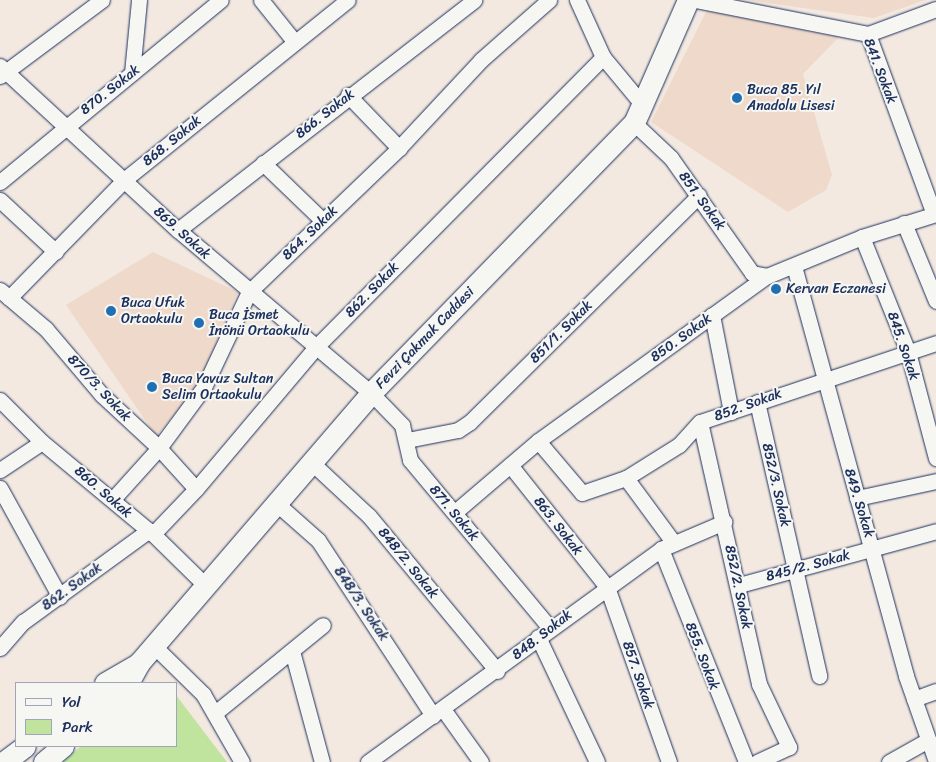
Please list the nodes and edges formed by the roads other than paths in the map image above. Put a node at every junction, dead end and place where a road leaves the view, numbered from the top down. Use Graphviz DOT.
graph roads {
  1 [pos="102,0"];
  2 [pos="139,0"];
  3 [pos="221,0"];
  4 [pos="261,0"];
  5 [pos="348,0"];
  6 [pos="474,0"];
  7 [pos="548,0"];
  8 [pos="577,0"];
  9 [pos="688,0"];
  10 [pos="696,0"];
  11 [pos="936,9"];
  12 [pos="868,34"];
  13 [pos="294,41"];
  14 [pos="603,57"];
  15 [pos="1,71"];
  16 [pos="132,73"];
  17 [pos="348,95"];
  18 [pos="642,104"];
  19 [pos="634,123"];
  20 [pos="64,127"];
  21 [pos="399,148"];
  22 [pos="263,163"];
  23 [pos="124,180"];
  24 [pos="0,182"];
  25 [pos="699,195"];
  26 [pos="0,200"];
  27 [pos="935,214"];
  28 [pos="322,220"];
  29 [pos="904,223"];
  30 [pos="178,230"];
  31 [pos="862,238"];
  32 [pos="56,252"];
  33 [pos="794,266"];
  34 [pos="767,276"];
  35 [pos="249,292"];
  36 [pos="5,294"];
  37 [pos="936,302"];
  38 [pos="712,315"];
  39 [pos="936,343"];
  40 [pos="316,347"];
  41 [pos="908,352"];
  42 [pos="824,379"];
  43 [pos="371,393"];
  44 [pos="0,400"];
  45 [pos="757,402"];
  46 [pos="731,412"];
  47 [pos="700,422"];
  48 [pos="407,440"];
  49 [pos="538,441"];
  50 [pos="42,442"];
  51 [pos="159,448"];
  52 [pos="936,458"];
  53 [pos="311,462"];
  54 [pos="510,465"];
  55 [pos="0,470"];
  56 [pos="626,478"];
  57 [pos="936,481"];
  58 [pos="0,488"];
  59 [pos="196,489"];
  60 [pos="857,498"];
  61 [pos="113,500"];
  62 [pos="276,503"];
  63 [pos="455,512"];
  64 [pos="724,522"];
  65 [pos="151,532"];
  66 [pos="936,532"];
  67 [pos="667,546"];
  68 [pos="873,549"];
  69 [pos="795,569"];
  70 [pos="739,585"];
  71 [pos="205,586"];
  72 [pos="607,587"];
  73 [pos="60,597"];
  74 [pos="323,625"];
  75 [pos="550,628"];
  76 [pos="538,637"];
  77 [pos="154,646"];
  78 [pos="0,648"];
  79 [pos="292,651"];
  80 [pos="139,663"];
  81 [pos="497,671"];
  82 [pos="819,676"];
  83 [pos="107,682"];
  84 [pos="129,682"];
  85 [pos="936,691"];
  86 [pos="914,699"];
  87 [pos="438,712"];
  88 [pos="216,713"];
  89 [pos="928,740"];
  90 [pos="24,747"];
  91 [pos="62,747"];
  92 [pos="389,756"];
  93 [pos="936,761"];
  94 [pos="4,762"];
  95 [pos="44,762"];
  96 [pos="242,762"];
  97 [pos="322,762"];
  98 [pos="368,762"];
  99 [pos="481,762"];
  100 [pos="596,762"];
  101 [pos="669,762"];
  102 [pos="746,762"];
  103 [pos="757,762"];
  104 [pos="890,762"];
  1 -- 15 [label="street"];
  2 -- 16 [label="street"];
  3 -- 16 [label="street, 870. Sokak"];
  4 -- 13 [label="street"];
  5 -- 13 [label="street, 868. Sokak"];
  6 -- 17 [label="street, 866. Sokak"];
  7 -- 21 [label="street, 864. Sokak"];
  8 -- 14 [label="street"];
  9 -- 18 [label="main road, Fevzi Çakmak Caddesi"];
  10 -- 12 [label="street, 841. Sokak"];
  11 -- 12 [label="street"];
  12 -- 27 [label="street, 841. Sokak"];
  13 -- 23 [label="street, 868. Sokak"];
  14 -- 18 [label="street"];
  14 -- 40 [label="street, 862. Sokak"];
  15 -- 20 [label="street, 869. Sokak"];
  16 -- 20 [label="street, 870. Sokak"];
  17 -- 21 [label="street"];
  17 -- 22 [label="street, 866. Sokak"];
  18 -- 19 [label="main road, Fevzi Çakmak Caddesi"];
  19 -- 25 [label="street, 851. Sokak"];
  19 -- 43 [label="main road, Fevzi Çakmak Caddesi"];
  20 -- 23 [label="street, 869. Sokak"];
  20 -- 24 [label="street, 870. Sokak"];
  21 -- 28 [label="street, 864. Sokak"];
  22 -- 28 [label="street"];
  22 -- 30 [label="street, 866. Sokak"];
  23 -- 30 [label="street, 869. Sokak"];
  23 -- 32 [label="street, 868. Sokak"];
  25 -- 34 [label="street, 851. Sokak"];
  25 -- 48 [label="street, 851/1. Sokak"];
  26 -- 32 [label="street"];
  27 -- 29 [label="street, 850. Sokak"];
  28 -- 35 [label="street, 864. Sokak"];
  29 -- 31 [label="street, 850. Sokak"];
  29 -- 37 [label="street"];
  30 -- 35 [label="street, 869. Sokak"];
  31 -- 33 [label="street, 850. Sokak"];
  31 -- 41 [label="street, 845. Sokak"];
  32 -- 36 [label="street, 868. Sokak"];
  33 -- 34 [label="street, 850. Sokak"];
  33 -- 42 [label="street, 849. Sokak"];
  34 -- 38 [label="street, 850. Sokak"];
  35 -- 40 [label="street, 869. Sokak"];
  35 -- 51 [label="street, 864. Sokak"];
  36 -- 51 [label="street, 870/3. Sokak"];
  38 -- 46 [label="street"];
  38 -- 49 [label="street, 850. Sokak"];
  39 -- 41 [label="street, 852. Sokak"];
  40 -- 43 [label="street, 869. Sokak"];
  40 -- 59 [label="street, 862. Sokak"];
  41 -- 42 [label="street, 852. Sokak"];
  41 -- 52 [label="street, 845. Sokak"];
  42 -- 45 [label="street, 852. Sokak"];
  42 -- 60 [label="street, 849. Sokak"];
  43 -- 48 [label="street, 871. Sokak"];
  43 -- 53 [label="main road, Fevzi Çakmak Caddesi"];
  44 -- 50 [label="street, 860. Sokak"];
  45 -- 46 [label="street, 852. Sokak"];
  45 -- 69 [label="street, 852/3. Sokak"];
  46 -- 47 [label="street, 852. Sokak"];
  47 -- 56 [label="street, 852. Sokak"];
  47 -- 64 [label="street, 852/2. Sokak"];
  48 -- 63 [label="street, 871. Sokak"];
  49 -- 54 [label="street, 850. Sokak"];
  49 -- 56 [label="street, 852. Sokak"];
  50 -- 55 [label="street"];
  50 -- 61 [label="street, 860. Sokak"];
  51 -- 59 [label="street, 870/3. Sokak"];
  51 -- 61 [label="street, 864. Sokak"];
  53 -- 62 [label="main road, Fevzi Çakmak Caddesi"];
  53 -- 81 [label="street, 848/2. Sokak"];
  54 -- 63 [label="street, 850. Sokak"];
  54 -- 72 [label="street, 863. Sokak"];
  56 -- 67 [label="street, 855. Sokak"];
  57 -- 60 [label="street"];
  58 -- 73 [label="street"];
  59 -- 65 [label="street, 862. Sokak"];
  60 -- 68 [label="street, 849. Sokak"];
  61 -- 65 [label="street, 860. Sokak"];
  62 -- 71 [label="main road, Fevzi Çakmak Caddesi"];
  62 -- 87 [label="street, 848/3. Sokak"];
  63 -- 75 [label="street, 871. Sokak"];
  64 -- 67 [label="street, 848. Sokak"];
  64 -- 70 [label="street, 852/2. Sokak"];
  65 -- 71 [label="street, 860. Sokak"];
  65 -- 73 [label="street, 862. Sokak"];
  66 -- 68 [label="street, 845/2. Sokak"];
  67 -- 72 [label="street, 848. Sokak"];
  67 -- 102 [label="street, 855. Sokak"];
  68 -- 69 [label="street, 845/2. Sokak"];
  68 -- 86 [label="street, 849. Sokak"];
  69 -- 70 [label="street, 845/2. Sokak"];
  69 -- 82 [label="street, 852/3. Sokak"];
  70 -- 103 [label="street, 852/2. Sokak"];
  71 -- 77 [label="main road, Fevzi Çakmak Caddesi"];
  72 -- 75 [label="street, 848. Sokak"];
  72 -- 101 [label="street, 857. Sokak"];
  73 -- 78 [label="street, 862. Sokak"];
  74 -- 79 [label="street"];
  75 -- 76 [label="street, 848. Sokak"];
  76 -- 81 [label="street, 848. Sokak"];
  76 -- 100 [label="street"];
  77 -- 80 [label="main road, Fevzi Çakmak Caddesi"];
  77 -- 88 [label="street"];
  79 -- 88 [label="street"];
  79 -- 97 [label="street"];
  80 -- 83 [label="main road, Fevzi Çakmak Caddesi"];
  80 -- 84 [label="main road, Fevzi Çakmak Caddesi"];
  81 -- 87 [label="street, 848. Sokak"];
  85 -- 86 [label="street"];
  86 -- 89 [label="street, 849. Sokak"];
  87 -- 92 [label="street, 848. Sokak"];
  87 -- 99 [label="street, 848/3. Sokak"];
  88 -- 96 [label="street"];
  89 -- 93 [label="street, 849. Sokak"];
  89 -- 104 [label="street"];
  90 -- 94 [label="main road"];
  91 -- 95 [label="main road"];
  92 -- 98 [label="street, 848. Sokak"];
}
